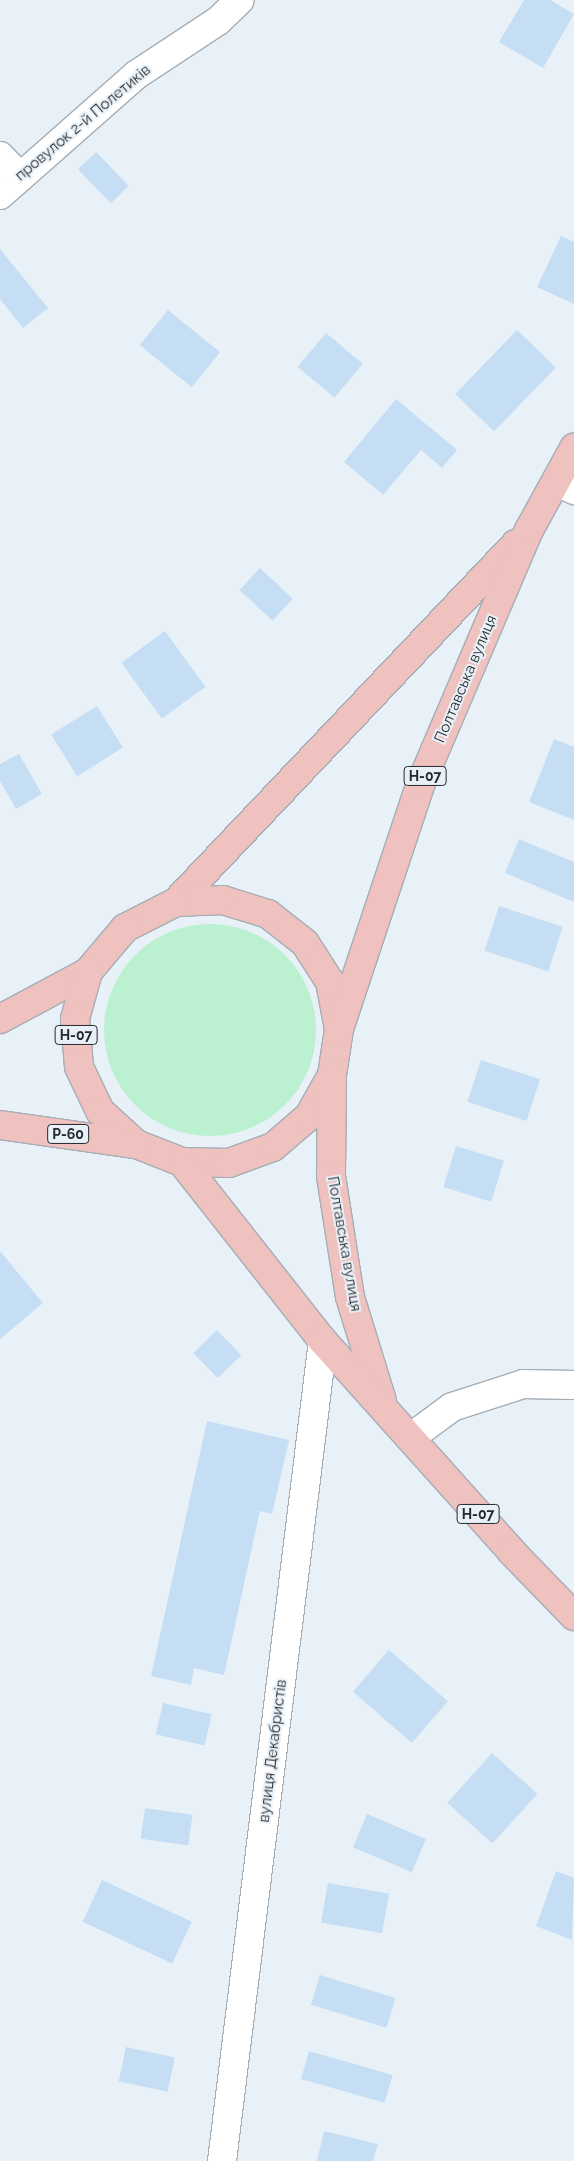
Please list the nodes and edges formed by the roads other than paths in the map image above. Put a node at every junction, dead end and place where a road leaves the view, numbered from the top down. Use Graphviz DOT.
graph roads {
  1 [pos="240,0"];
  2 [pos="0,156"];
  3 [pos="20,177"];
  4 [pos="0,195"];
  5 [pos="574,448"];
  6 [pos="565,486"];
  7 [pos="529,530"];
  8 [pos="176,902"];
  9 [pos="88,972"];
  10 [pos="0,1018"];
  11 [pos="339,1028"];
  12 [pos="332,1075"];
  13 [pos="0,1125"];
  14 [pos="136,1144"];
  15 [pos="182,1162"];
  16 [pos="323,1341"];
  17 [pos="574,1385"];
  18 [pos="385,1409"];
  19 [pos="410,1438"];
  20 [pos="574,1616"];
  21 [pos="222,2161"];
  1 -- 3 [label="street, провулок 2-й Полетиків"];
  2 -- 3 [label="street"];
  3 -- 4 [label="street, провулок 2-й Полетиків"];
  5 -- 6 [label="main road, Полтавська вулиця / Н-07"];
  6 -- 7 [label="main road, Полтавська вулиця / Н-07"];
  7 -- 8 [label="main road, Полтавська вулиця / Н-07"];
  7 -- 11 [label="main road, Полтавська вулиця / Н-07"];
  8 -- 9 [label="main road, Н-07"];
  8 -- 11 [label="main road, Н-07"];
  9 -- 10 [label="main road"];
  9 -- 14 [label="main road, Н-07"];
  11 -- 12 [label="main road, Н-07"];
  12 -- 15 [label="main road, Н-07"];
  12 -- 18 [label="main road, Полтавська вулиця / Н-07"];
  13 -- 14 [label="main road, Р-60"];
  14 -- 15 [label="main road, Н-07"];
  15 -- 16 [label="main road, Н-07"];
  16 -- 18 [label="main road, Н-07"];
  16 -- 21 [label="street, вулиця Декабристів"];
  17 -- 19 [label="street"];
  18 -- 19 [label="main road, Н-07"];
  19 -- 20 [label="main road, Н-07"];
}
